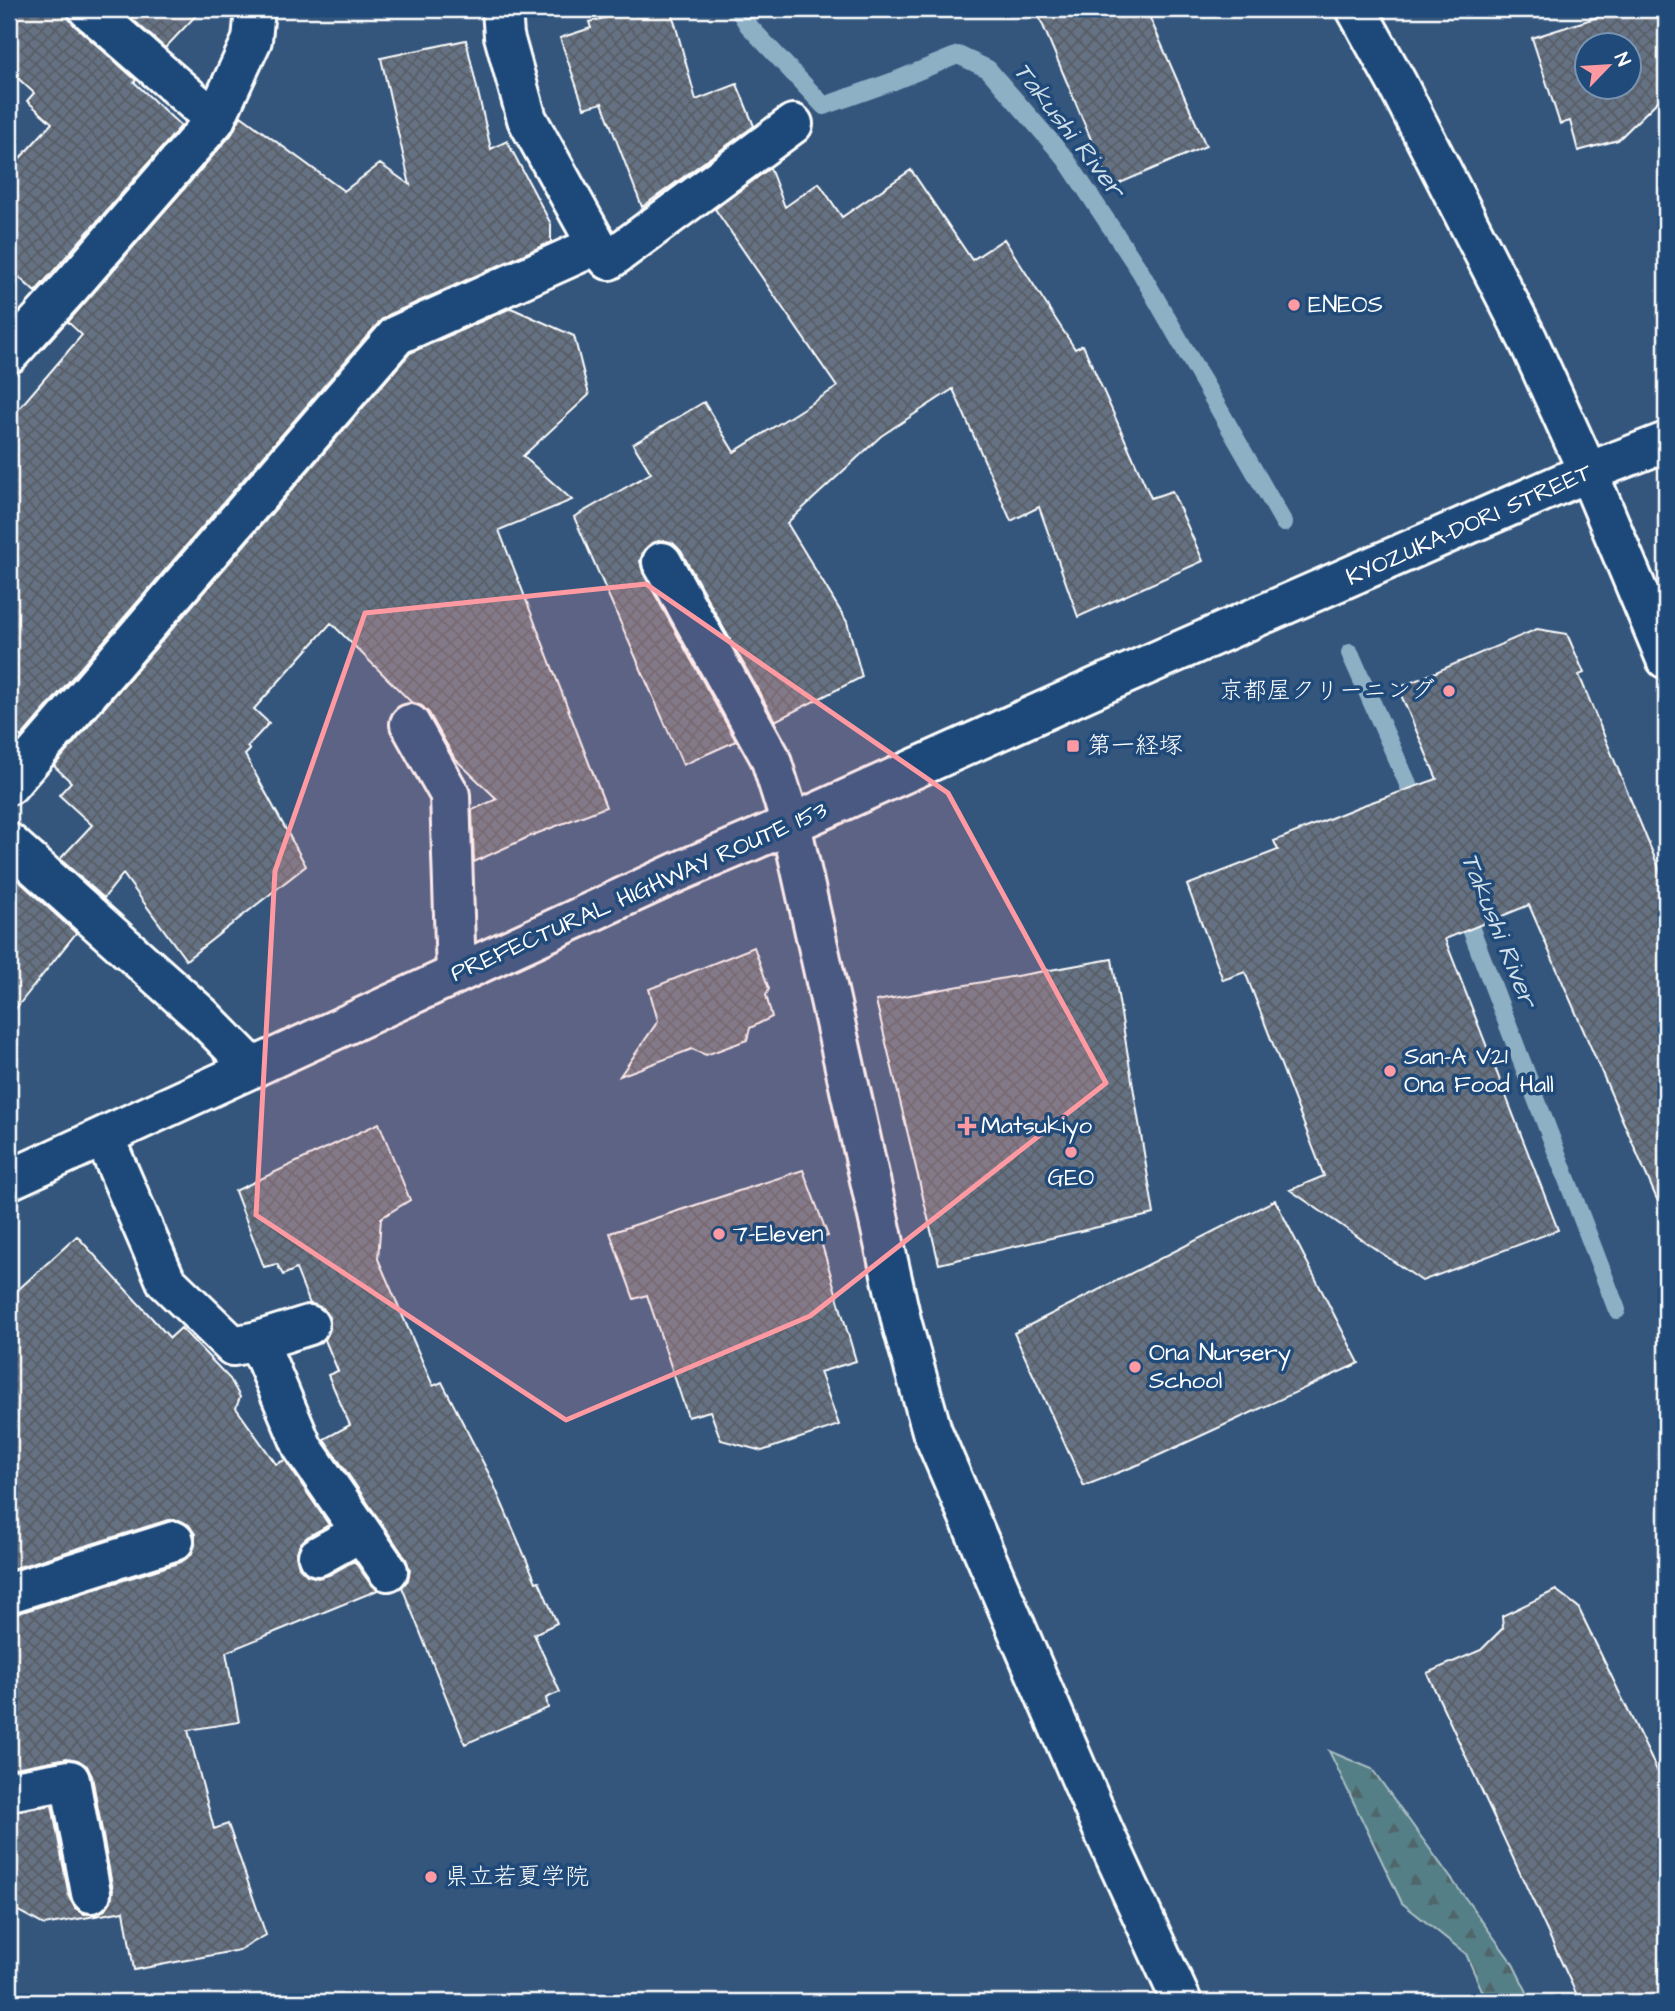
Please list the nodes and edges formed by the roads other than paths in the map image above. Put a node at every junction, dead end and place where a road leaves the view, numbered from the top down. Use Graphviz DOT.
graph roads {
  1 [pos="88,9"];
  2 [pos="255,9"];
  3 [pos="502,9"];
  4 [pos="1356,9"];
  5 [pos="215,120"];
  6 [pos="793,124"];
  7 [pos="597,245"];
  8 [pos="13,340"];
  9 [pos="1666,442"];
  10 [pos="1588,471"];
  11 [pos="662,562"];
  12 [pos="1272,610"];
  13 [pos="1666,659"];
  14 [pos="410,724"];
  15 [pos="9,785"];
  16 [pos="791,824"];
  17 [pos="9,844"];
  18 [pos="456,974"];
  19 [pos="253,1068"];
  20 [pos="104,1137"];
  21 [pos="9,1180"];
  22 [pos="310,1325"];
  23 [pos="258,1341"];
  24 [pos="361,1532"];
  25 [pos="174,1541"];
  26 [pos="318,1556"];
  27 [pos="388,1571"];
  28 [pos="9,1593"];
  29 [pos="9,1791"];
  30 [pos="91,1893"];
  31 [pos="1175,1997"];
  1 -- 5 [label="street"];
  2 -- 5 [label="street"];
  3 -- 7 [label="street"];
  4 -- 10 [label="street"];
  5 -- 8 [label="street"];
  6 -- 7 [label="street"];
  7 -- 15 [label="street"];
  9 -- 10 [label="street, KYOZUKA-DORI STREET"];
  10 -- 12 [label="street, KYOZUKA-DORI STREET"];
  10 -- 13 [label="street"];
  11 -- 16 [label="street"];
  12 -- 16 [label="street, PREFECTURAL HIGHWAY ROUTE 153"];
  14 -- 18 [label="street"];
  16 -- 18 [label="street, PREFECTURAL HIGHWAY ROUTE 153"];
  16 -- 31 [label="street"];
  17 -- 19 [label="street"];
  18 -- 19 [label="street, PREFECTURAL HIGHWAY ROUTE 153"];
  19 -- 20 [label="street, PREFECTURAL HIGHWAY ROUTE 153"];
  20 -- 21 [label="street, PREFECTURAL HIGHWAY ROUTE 153"];
  20 -- 23 [label="street"];
  22 -- 23 [label="street"];
  23 -- 24 [label="street"];
  24 -- 26 [label="street"];
  24 -- 27 [label="street"];
  25 -- 28 [label="street"];
  29 -- 30 [label="street"];
}
